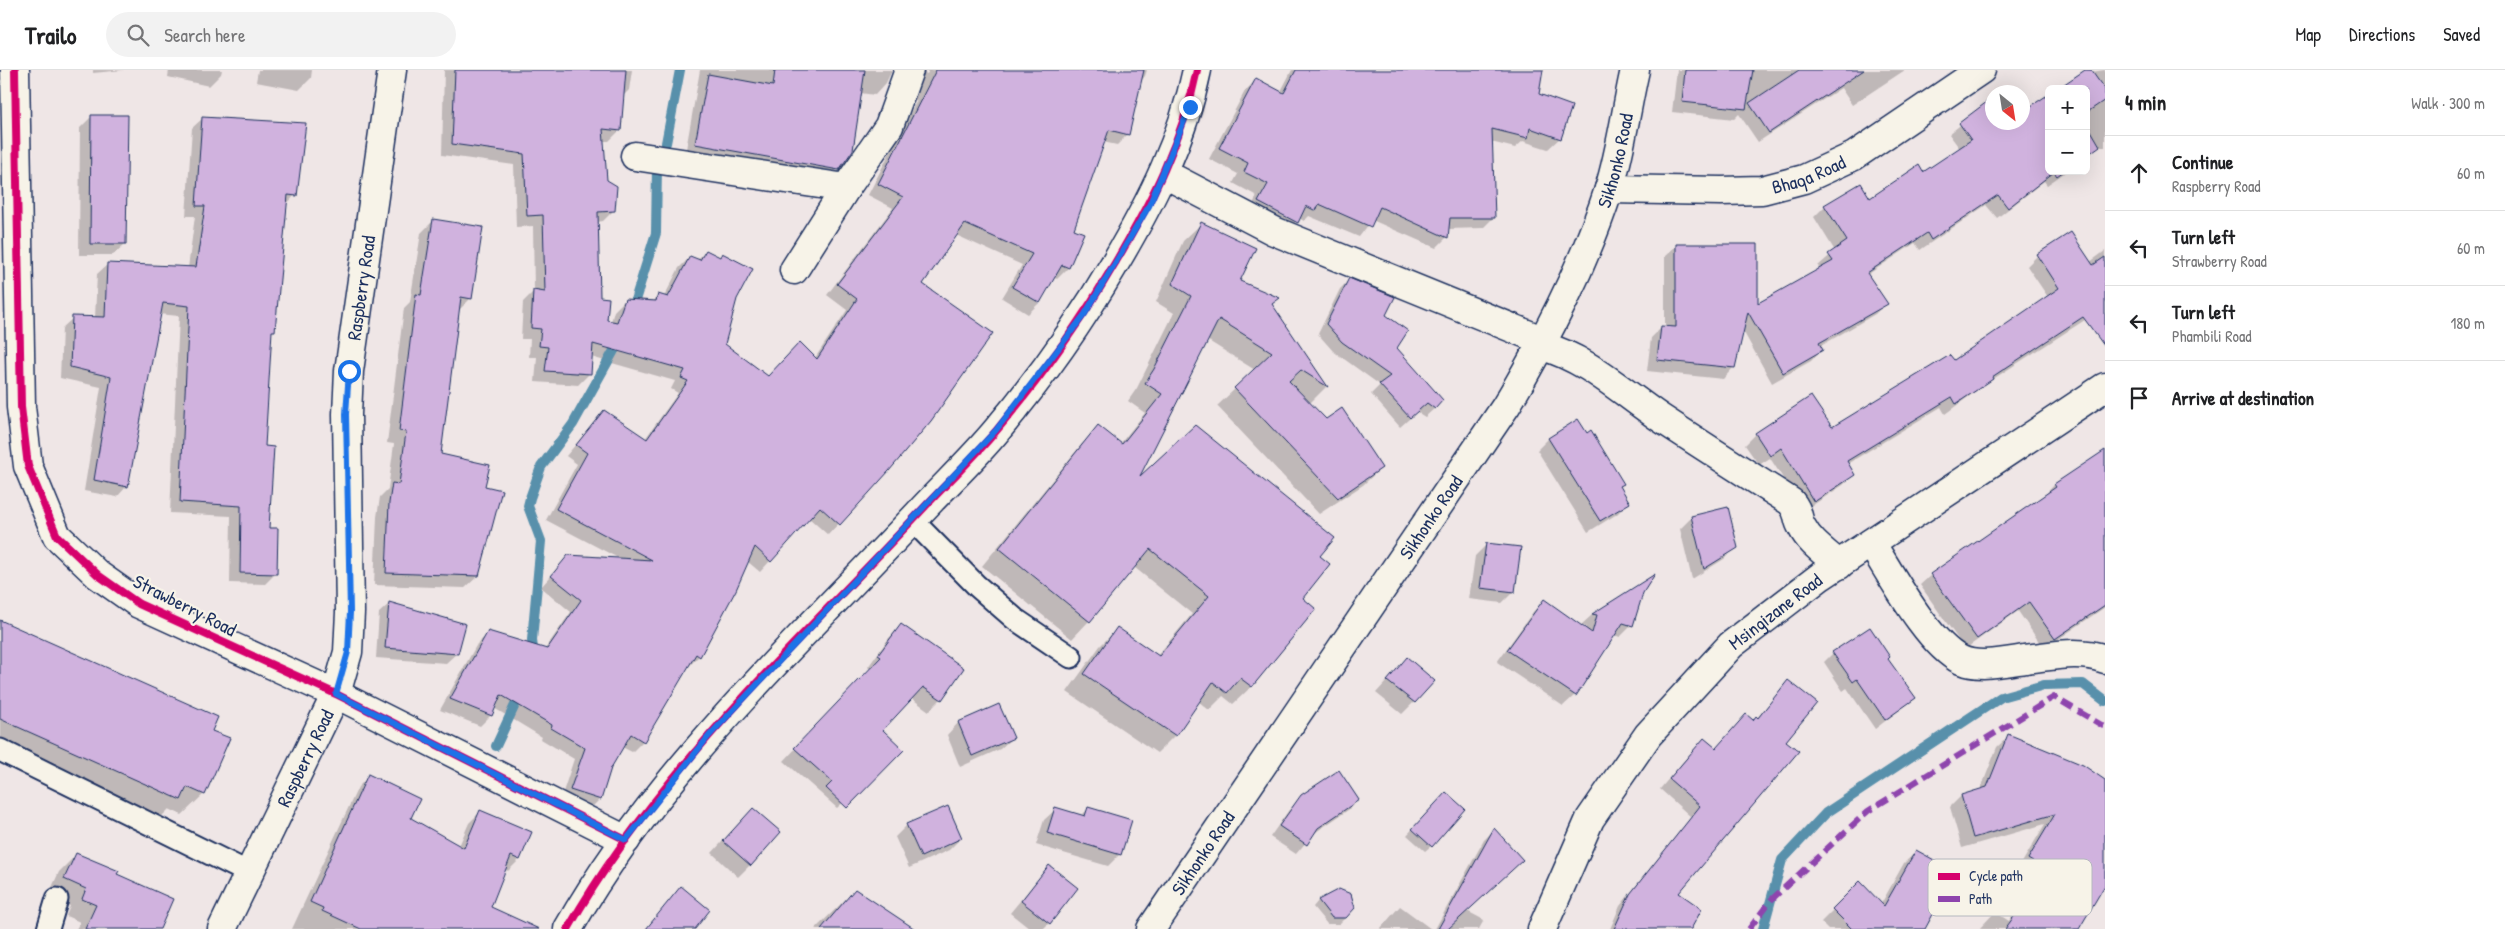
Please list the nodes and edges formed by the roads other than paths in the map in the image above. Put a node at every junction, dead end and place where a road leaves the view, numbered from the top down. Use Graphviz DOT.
graph roads {
  1 [pos="15,70"];
  2 [pos="392,70"];
  3 [pos="909,70"];
  4 [pos="1197,70"];
  5 [pos="1635,70"];
  6 [pos="1981,70"];
  7 [pos="635,156"];
  8 [pos="1162,173"];
  9 [pos="846,188"];
  10 [pos="1609,189"];
  11 [pos="794,270"];
  12 [pos="1543,344"];
  13 [pos="2105,387"];
  14 [pos="912,520"];
  15 [pos="1870,543"];
  16 [pos="1839,565"];
  17 [pos="1071,657"];
  18 [pos="2105,659"];
  19 [pos="336,694"];
  20 [pos="0,750"];
  21 [pos="626,840"];
  22 [pos="249,873"];
  23 [pos="57,899"];
  24 [pos="48,929"];
  25 [pos="222,929"];
  26 [pos="568,929"];
  27 [pos="1151,929"];
  28 [pos="1542,929"];
  1 -- 19 [label="street, Strawberry Road"];
  2 -- 19 [label="street, Raspberry Road"];
  3 -- 9 [label="street"];
  4 -- 8 [label="street"];
  5 -- 10 [label="street, Sikhonko Road"];
  6 -- 10 [label="street, Bhaqa Road"];
  7 -- 9 [label="street"];
  8 -- 12 [label="street"];
  8 -- 14 [label="street"];
  9 -- 11 [label="street"];
  10 -- 12 [label="street, Sikhonko Road"];
  12 -- 16 [label="street"];
  12 -- 27 [label="street, Sikhonko Road"];
  13 -- 15 [label="street, Msingizane Road"];
  14 -- 17 [label="lane"];
  14 -- 21 [label="street"];
  15 -- 16 [label="street, Msingizane Road"];
  15 -- 18 [label="street"];
  16 -- 28 [label="street, Msingizane Road"];
  19 -- 21 [label="street, Strawberry Road"];
  19 -- 22 [label="street, Raspberry Road"];
  20 -- 22 [label="lane"];
  21 -- 26 [label="street"];
  22 -- 25 [label="street, Raspberry Road"];
  23 -- 24 [label="lane"];
}
